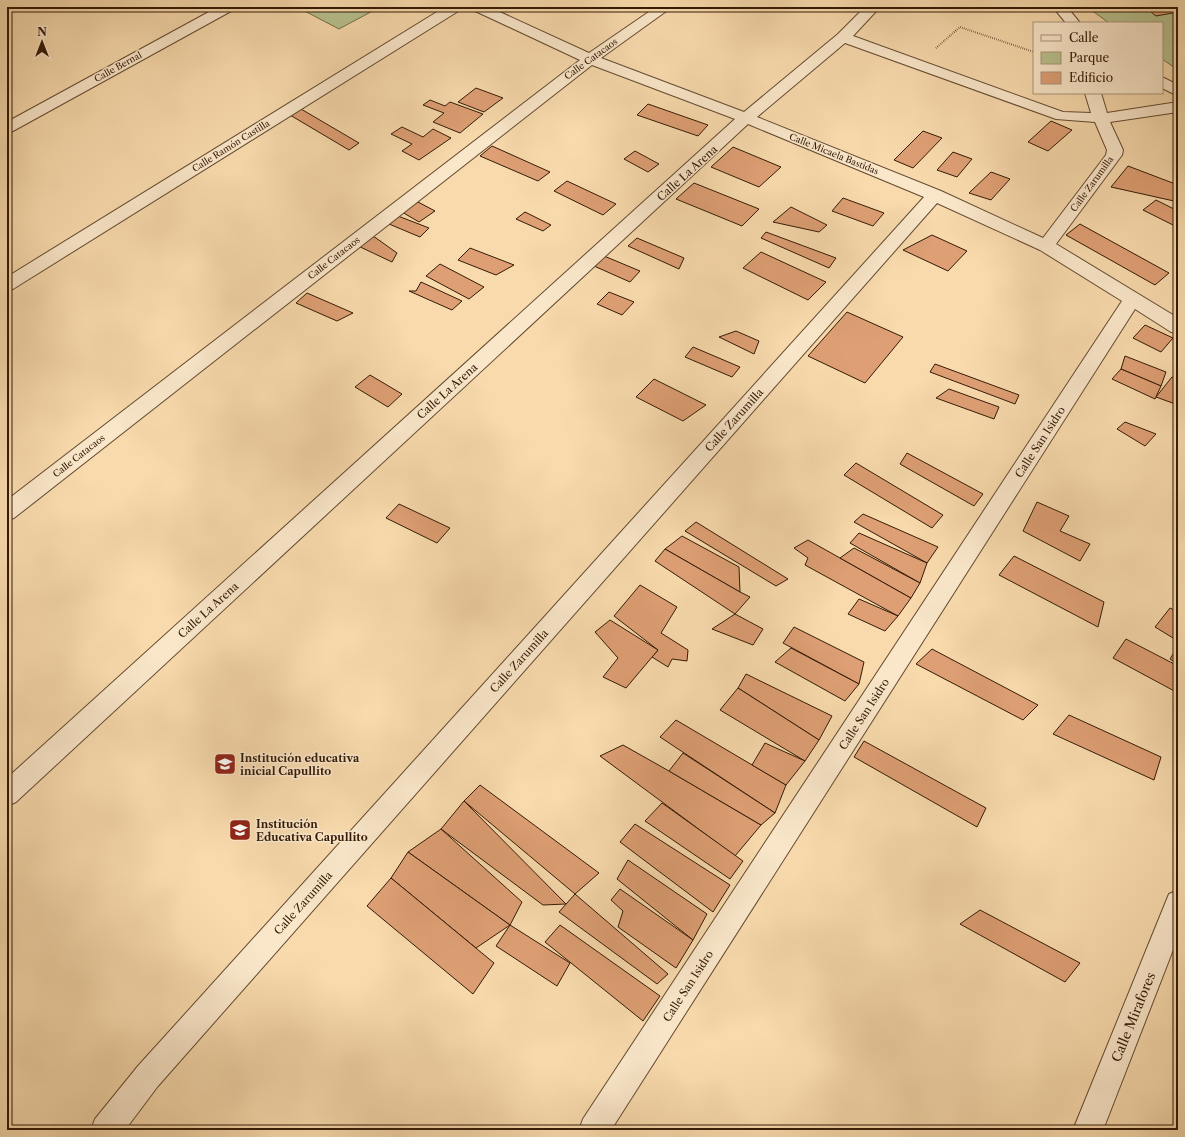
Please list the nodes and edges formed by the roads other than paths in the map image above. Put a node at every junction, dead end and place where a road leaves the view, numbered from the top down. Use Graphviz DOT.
graph roads {
  1 [pos="228,7"];
  2 [pos="455,7"];
  3 [pos="478,7"];
  4 [pos="665,7"];
  5 [pos="873,7"];
  6 [pos="1060,7"];
  7 [pos="1071,22"];
  8 [pos="843,37"];
  9 [pos="590,59"];
  10 [pos="1163,82"];
  11 [pos="1178,90"];
  12 [pos="1093,94"];
  13 [pos="1178,107"];
  14 [pos="746,118"];
  15 [pos="1101,119"];
  16 [pos="7,128"];
  17 [pos="935,196"];
  18 [pos="1046,246"];
  19 [pos="7,285"];
  20 [pos="1133,298"];
  21 [pos="1178,327"];
  22 [pos="7,512"];
  23 [pos="16,786"];
  24 [pos="1178,904"];
  25 [pos="106,1130"];
  26 [pos="594,1130"];
  27 [pos="1088,1130"];
  1 -- 16 [label="street, Calle Bernal"];
  2 -- 19 [label="street, Calle Ramón Castilla"];
  3 -- 9 [label="street, Calle Micaela Bastidas"];
  4 -- 9 [label="street, Calle Catacaos"];
  5 -- 8 [label="street, Calle La Arena"];
  6 -- 7 [label="street"];
  8 -- 14 [label="street, Calle La Arena"];
  8 -- 15 [label="street"];
  9 -- 14 [label="street, Calle Micaela Bastidas"];
  9 -- 22 [label="street, Calle Catacaos"];
  10 -- 11 [label="street"];
  12 -- 15 [label="street, Calle Zarumilla"];
  13 -- 15 [label="street"];
  14 -- 17 [label="street, Calle Micaela Bastidas"];
  14 -- 23 [label="street, Calle La Arena"];
  15 -- 18 [label="street, Calle Zarumilla"];
  17 -- 18 [label="street, Calle Micaela Bastidas"];
  17 -- 25 [label="street, Calle Zarumilla"];
  18 -- 20 [label="street, Calle Micaela Bastidas"];
  20 -- 21 [label="street, Calle Micaela Bastidas"];
  20 -- 26 [label="street, Calle San Isidro"];
  24 -- 27 [label="street, Calle Mirafores"];
}
